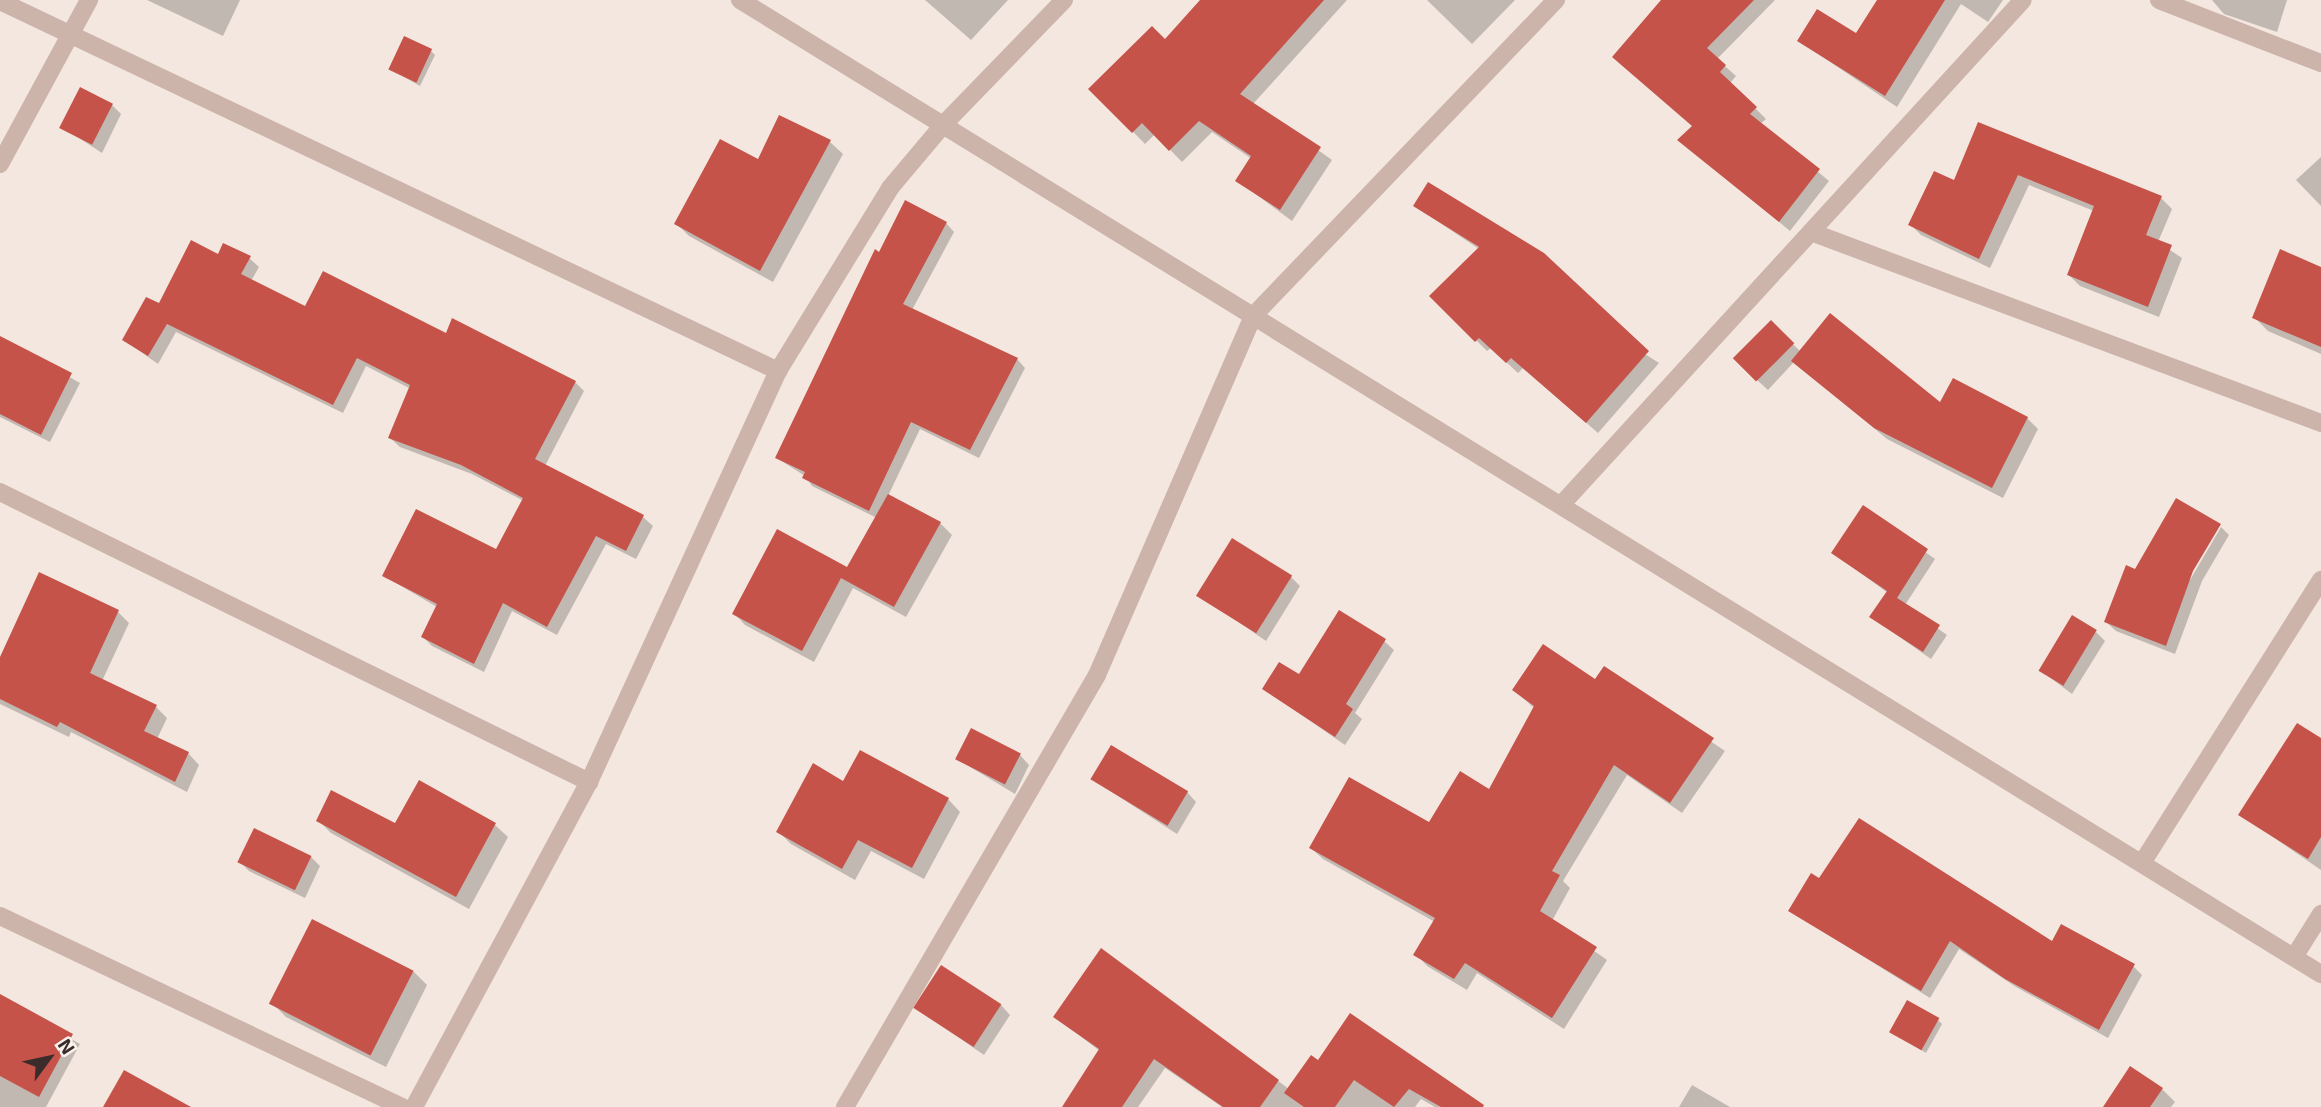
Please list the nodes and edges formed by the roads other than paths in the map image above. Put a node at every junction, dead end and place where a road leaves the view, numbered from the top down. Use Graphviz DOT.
graph roads {
  1 [pos="89,0"];
  2 [pos="740,0"];
  3 [pos="1064,0"];
  4 [pos="1556,0"];
  5 [pos="2023,0"];
  6 [pos="2160,0"];
  7 [pos="0,1"];
  8 [pos="71,34"];
  9 [pos="2321,63"];
  10 [pos="943,125"];
  11 [pos="0,164"];
  12 [pos="1811,232"];
  13 [pos="1253,316"];
  14 [pos="778,371"];
  15 [pos="2321,423"];
  16 [pos="0,492"];
  17 [pos="1561,505"];
  18 [pos="2321,580"];
  19 [pos="589,782"];
  20 [pos="2142,863"];
  21 [pos="2321,914"];
  22 [pos="0,916"];
  23 [pos="2294,957"];
  24 [pos="2321,974"];
  25 [pos="403,1107"];
  26 [pos="414,1107"];
  27 [pos="845,1107"];
  1 -- 8 [label="street"];
  2 -- 10 [label="street"];
  3 -- 10 [label="street"];
  4 -- 13 [label="street"];
  5 -- 12 [label="street"];
  6 -- 9 [label="street"];
  7 -- 8 [label="street"];
  8 -- 11 [label="street"];
  8 -- 14 [label="street"];
  10 -- 13 [label="street"];
  10 -- 14 [label="street"];
  12 -- 15 [label="street"];
  12 -- 17 [label="street"];
  13 -- 17 [label="street"];
  13 -- 27 [label="street"];
  14 -- 19 [label="street"];
  16 -- 19 [label="street"];
  17 -- 20 [label="street"];
  18 -- 20 [label="street"];
  19 -- 26 [label="street"];
  20 -- 23 [label="street"];
  21 -- 23 [label="street"];
  22 -- 25 [label="street"];
  23 -- 24 [label="street"];
}
